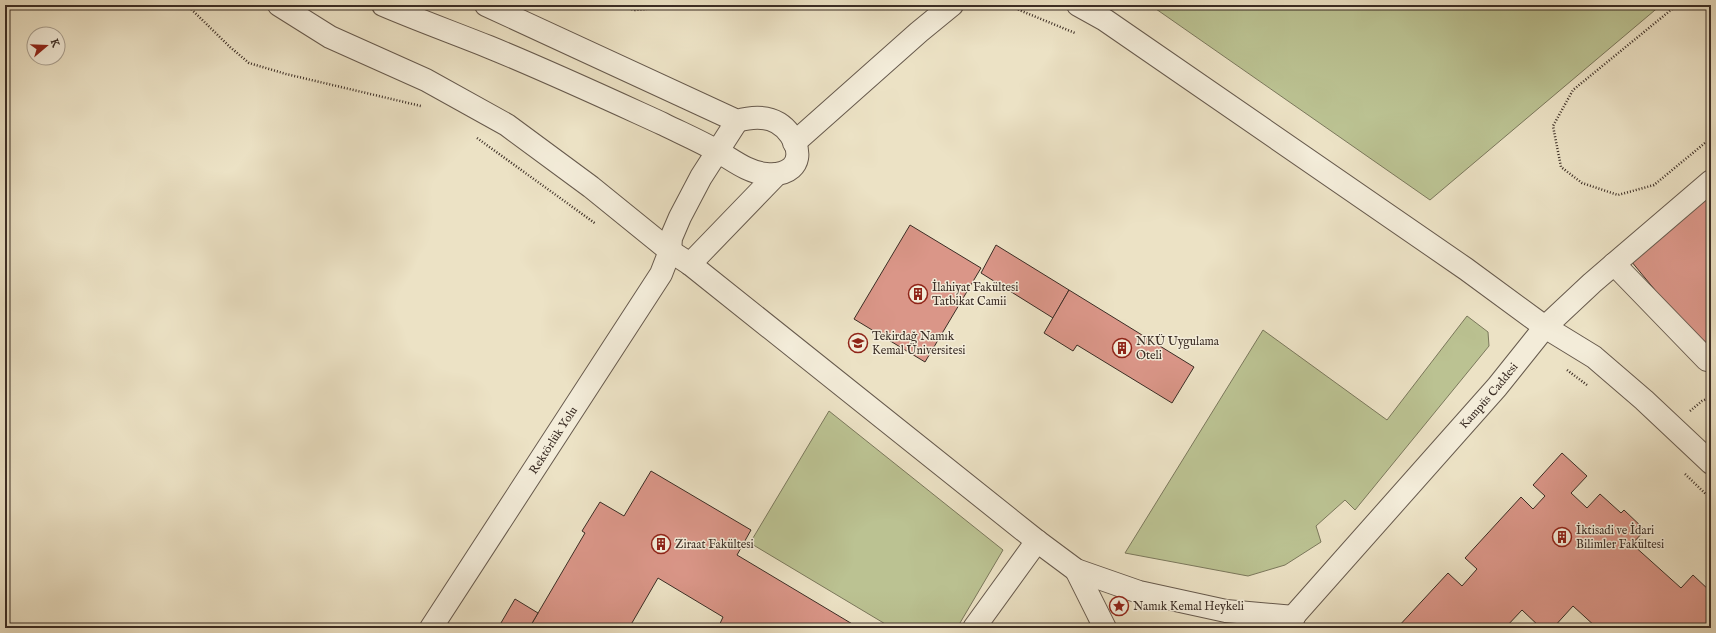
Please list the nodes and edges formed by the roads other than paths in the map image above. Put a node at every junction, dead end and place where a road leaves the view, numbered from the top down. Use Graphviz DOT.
graph roads {
  1 [pos="279,5"];
  2 [pos="383,5"];
  3 [pos="486,5"];
  4 [pos="952,5"];
  5 [pos="1078,5"];
  6 [pos="514,10"];
  7 [pos="1100,12"];
  8 [pos="737,121"];
  9 [pos="794,143"];
  10 [pos="718,151"];
  11 [pos="777,174"];
  12 [pos="1711,181"];
  13 [pos="670,251"];
  14 [pos="690,264"];
  15 [pos="1614,264"];
  16 [pos="1545,327"];
  17 [pos="1711,357"];
  18 [pos="1711,463"];
  19 [pos="1037,540"];
  20 [pos="1076,570"];
  21 [pos="1289,623"];
  22 [pos="431,628"];
  23 [pos="974,628"];
  24 [pos="1105,628"];
  1 -- 13 [label="street"];
  2 -- 10 [label="street"];
  3 -- 6 [label="street"];
  4 -- 9 [label="street"];
  5 -- 7 [label="street"];
  6 -- 8 [label="street"];
  7 -- 16 [label="street"];
  8 -- 9 [label="street"];
  8 -- 10 [label="street"];
  9 -- 11 [label="street"];
  10 -- 11 [label="street"];
  10 -- 13 [label="street, Rektörlük Yolu"];
  11 -- 14 [label="street"];
  12 -- 15 [label="street, Kampüs Caddesi"];
  13 -- 14 [label="street"];
  13 -- 22 [label="street, Rektörlük Yolu"];
  14 -- 19 [label="street"];
  15 -- 16 [label="street, Kampüs Caddesi"];
  15 -- 17 [label="street"];
  16 -- 18 [label="street"];
  16 -- 21 [label="street, Kampüs Caddesi"];
  19 -- 20 [label="street"];
  19 -- 23 [label="street"];
  20 -- 21 [label="street"];
  20 -- 24 [label="street"];
}
